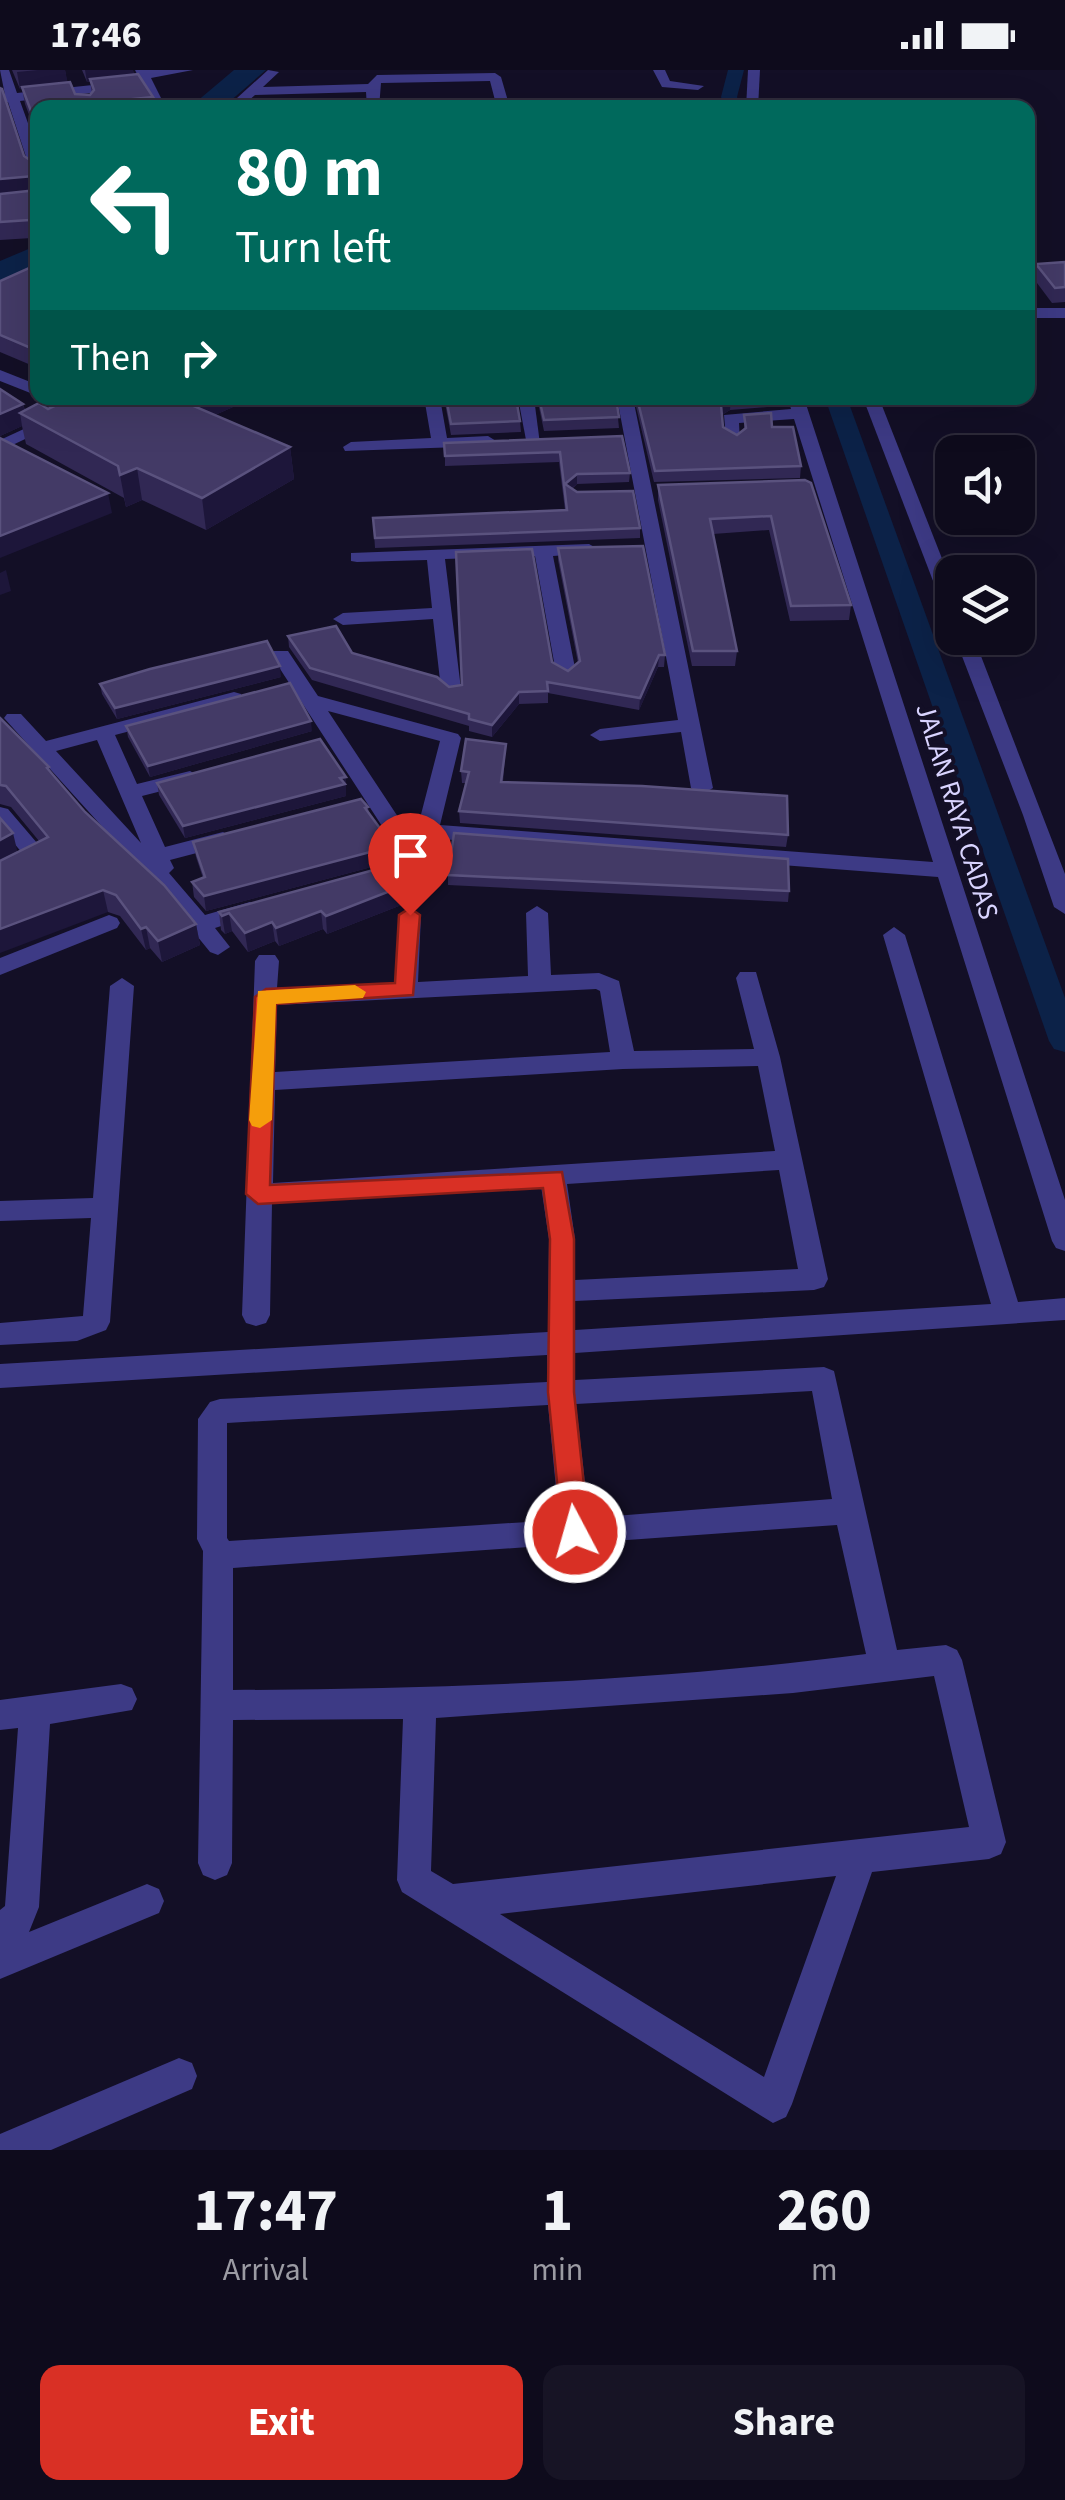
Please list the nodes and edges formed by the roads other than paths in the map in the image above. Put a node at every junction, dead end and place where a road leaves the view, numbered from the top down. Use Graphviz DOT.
graph roads {
  1 [pos="4,70"];
  2 [pos="187,70"];
  3 [pos="659,70"];
  4 [pos="690,70"];
  5 [pos="754,70"];
  6 [pos="273,72"];
  7 [pos="471,73"];
  8 [pos="144,76"];
  9 [pos="78,85"];
  10 [pos="372,88"];
  11 [pos="251,91"];
  12 [pos="5,98"];
  13 [pos="84,100"];
  14 [pos="156,100"];
  15 [pos="241,100"];
  16 [pos="373,100"];
  17 [pos="502,100"];
  18 [pos="752,100"];
  19 [pos="30,154"];
  20 [pos="1065,269"];
  21 [pos="1035,271"];
  22 [pos="1035,313"];
  23 [pos="1065,313"];
  24 [pos="0,375"];
  25 [pos="30,388"];
  26 [pos="70,405"];
  27 [pos="88,405"];
  28 [pos="433,405"];
  29 [pos="527,405"];
  30 [pos="624,405"];
  31 [pos="798,405"];
  32 [pos="874,405"];
  33 [pos="79,409"];
  34 [pos="734,438"];
  35 [pos="534,440"];
  36 [pos="554,440"];
  37 [pos="440,442"];
  38 [pos="351,446"];
  39 [pos="8,447"];
  40 [pos="636,548"];
  41 [pos="543,551"];
  42 [pos="435,554"];
  43 [pos="356,558"];
  44 [pos="935,563"];
  45 [pos="442,614"];
  46 [pos="343,619"];
  47 [pos="281,654"];
  48 [pos="971,655"];
  49 [pos="566,673"];
  50 [pos="280,686"];
  51 [pos="451,690"];
  52 [pos="311,700"];
  53 [pos="14,718"];
  54 [pos="690,725"];
  55 [pos="104,731"];
  56 [pos="600,735"];
  57 [pos="40,749"];
  58 [pos="204,773"];
  59 [pos="702,788"];
  60 [pos="129,793"];
  61 [pos="0,814"];
  62 [pos="428,830"];
  63 [pos="250,832"];
  64 [pos="402,838"];
  65 [pos="158,856"];
  66 [pos="944,870"];
  67 [pos="0,875"];
  68 [pos="354,882"];
  69 [pos="171,890"];
  70 [pos="265,905"];
  71 [pos="1065,907"];
  72 [pos="537,913"];
  73 [pos="410,915"];
  74 [pos="110,923"];
  75 [pos="201,924"];
  76 [pos="894,935"];
  77 [pos="218,946"];
  78 [pos="267,961"];
  79 [pos="0,967"];
  80 [pos="748,978"];
  81 [pos="540,982"];
  82 [pos="122,986"];
  83 [pos="406,990"];
  84 [pos="266,997"];
  85 [pos="768,1057"];
  86 [pos="623,1060"];
  87 [pos="262,1082"];
  88 [pos="791,1160"];
  89 [pos="553,1178"];
  90 [pos="258,1194"];
  91 [pos="107,1207"];
  92 [pos="0,1210"];
  93 [pos="1065,1241"];
  94 [pos="563,1291"];
  95 [pos="1065,1309"];
  96 [pos="1008,1314"];
  97 [pos="256,1315"];
  98 [pos="0,1334"];
  99 [pos="559,1340"];
  100 [pos="0,1376"];
  101 [pos="561,1392"];
  102 [pos="850,1512"];
  103 [pos="575,1532"];
  104 [pos="218,1551"];
  105 [pos="885,1666"];
  106 [pos="120,1698"];
  107 [pos="420,1704"];
  108 [pos="218,1705"];
  109 [pos="35,1710"];
  110 [pos="0,1715"];
  111 [pos="860,1858"];
  112 [pos="216,1864"];
  113 [pos="147,1901"];
  114 [pos="450,1902"];
  115 [pos="0,1929"];
  116 [pos="0,1960"];
  117 [pos="179,2076"];
  118 [pos="7,2150"];
  1 -- 12 [label="street"];
  2 -- 8 [label="street"];
  3 -- 4 [label="street"];
  5 -- 18 [label="street"];
  6 -- 11 [label="street"];
  7 -- 10 [label="street"];
  7 -- 17 [label="street"];
  8 -- 9 [label="street"];
  8 -- 14 [label="street"];
  9 -- 12 [label="street"];
  9 -- 13 [label="street"];
  10 -- 11 [label="street"];
  10 -- 16 [label="street"];
  11 -- 15 [label="street"];
  12 -- 19 [label="street"];
  20 -- 21 [label="street"];
  22 -- 23 [label="street"];
  24 -- 25 [label="street"];
  26 -- 33 [label="street"];
  27 -- 33 [label="street"];
  28 -- 37 [label="street"];
  29 -- 35 [label="street"];
  30 -- 40 [label="street"];
  31 -- 34 [label="street"];
  31 -- 66 [label="street, JALAN RAYA CADAS"];
  32 -- 44 [label="street"];
  33 -- 39 [label="street"];
  35 -- 36 [label="street"];
  35 -- 37 [label="street"];
  37 -- 38 [label="street"];
  40 -- 41 [label="street"];
  40 -- 54 [label="street"];
  41 -- 42 [label="street"];
  41 -- 49 [label="street"];
  42 -- 43 [label="street"];
  42 -- 45 [label="street"];
  45 -- 46 [label="street"];
  45 -- 51 [label="street"];
  47 -- 50 [label="street"];
  48 -- 71 [label="street"];
  50 -- 52 [label="street"];
  50 -- 55 [label="street"];
  52 -- 62 [label="street"];
  52 -- 64 [label="street"];
  53 -- 57 [label="street"];
  54 -- 56 [label="street"];
  54 -- 59 [label="street"];
  55 -- 57 [label="street"];
  55 -- 60 [label="street"];
  57 -- 69 [label="street"];
  58 -- 60 [label="street"];
  60 -- 65 [label="street"];
  61 -- 67 [label="street"];
  62 -- 64 [label="street"];
  62 -- 66 [label="street"];
  63 -- 65 [label="street"];
  64 -- 68 [label="street"];
  65 -- 69 [label="street"];
  66 -- 93 [label="street, JALAN RAYA CADAS"];
  69 -- 75 [label="street"];
  70 -- 75 [label="street"];
  72 -- 81 [label="street"];
  73 -- 83 [label="street"];
  74 -- 79 [label="street"];
  75 -- 77 [label="street"];
  76 -- 96 [label="street"];
  78 -- 84 [label="street"];
  80 -- 85 [label="street"];
  81 -- 83 [label="street"];
  81 -- 86 [label="street"];
  82 -- 91 [label="street"];
  83 -- 84 [label="street"];
  84 -- 87 [label="street"];
  85 -- 86 [label="street"];
  85 -- 88 [label="street"];
  86 -- 87 [label="street"];
  87 -- 90 [label="street"];
  88 -- 89 [label="street"];
  88 -- 94 [label="street"];
  89 -- 90 [label="street"];
  89 -- 94 [label="street"];
  90 -- 97 [label="street"];
  91 -- 92 [label="street"];
  91 -- 98 [label="street"];
  94 -- 99 [label="street"];
  95 -- 96 [label="street"];
  96 -- 99 [label="street"];
  99 -- 100 [label="street"];
  99 -- 101 [label="street"];
  101 -- 102 [label="street"];
  101 -- 103 [label="street"];
  101 -- 104 [label="street"];
  102 -- 103 [label="street"];
  102 -- 105 [label="street"];
  103 -- 104 [label="street"];
  104 -- 108 [label="street"];
  105 -- 107 [label="street"];
  105 -- 111 [label="street"];
  106 -- 109 [label="street"];
  107 -- 108 [label="street"];
  107 -- 114 [label="street"];
  108 -- 112 [label="street"];
  109 -- 110 [label="street"];
  109 -- 115 [label="street"];
  111 -- 114 [label="street"];
  111 -- 114 [label="street"];
  113 -- 116 [label="street"];
  117 -- 118 [label="street"];
}
